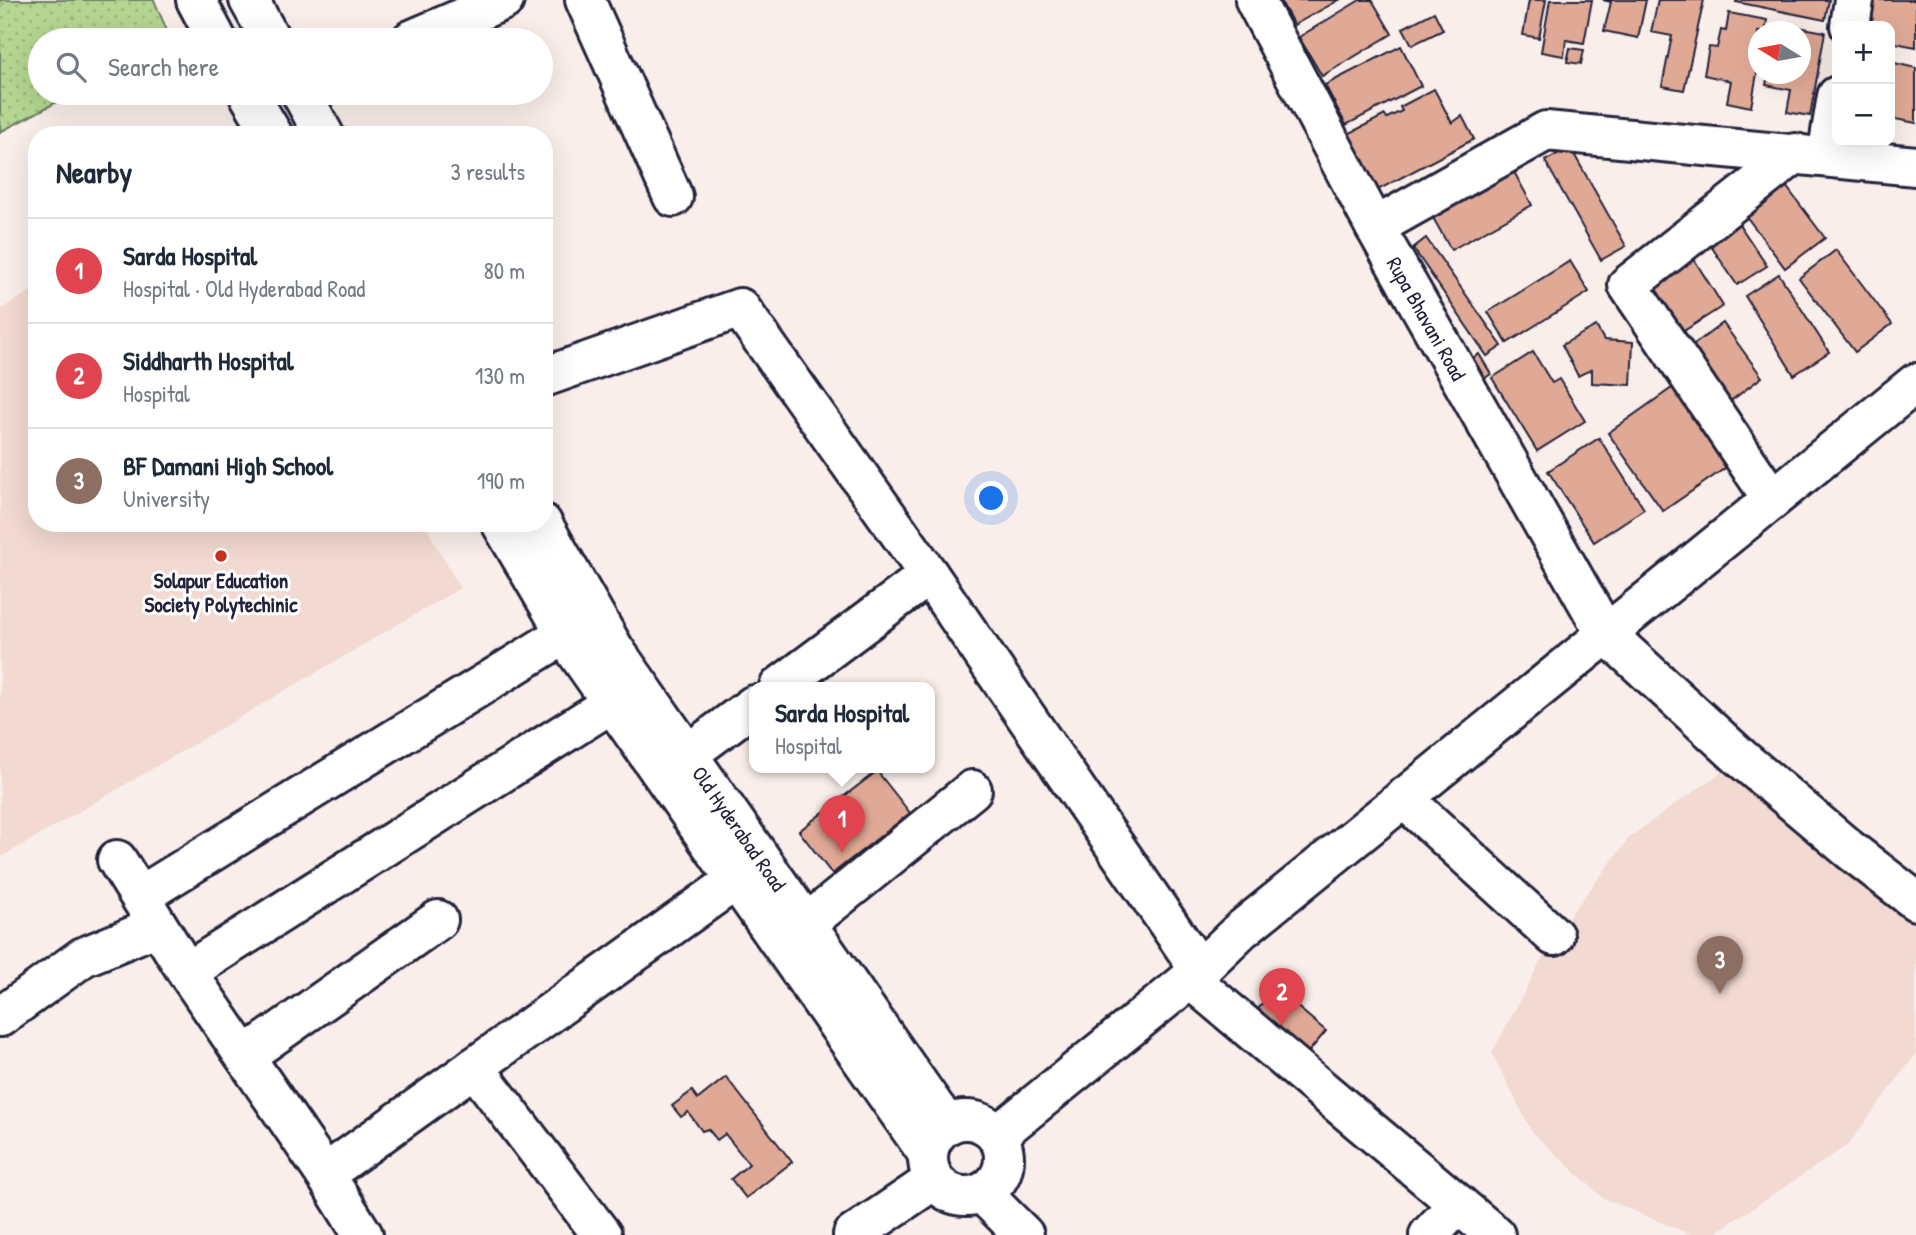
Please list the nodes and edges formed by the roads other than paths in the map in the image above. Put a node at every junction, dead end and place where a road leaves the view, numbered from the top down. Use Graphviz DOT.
graph roads {
  1 [pos="196,0"];
  2 [pos="249,0"];
  3 [pos="504,0"];
  4 [pos="585,0"];
  5 [pos="1255,0"];
  6 [pos="1854,0"];
  7 [pos="454,10"];
  8 [pos="1851,21"];
  9 [pos="211,28"];
  10 [pos="264,28"];
  11 [pos="428,28"];
  12 [pos="255,105"];
  13 [pos="308,105"];
  14 [pos="1832,107"];
  15 [pos="268,126"];
  16 [pos="319,126"];
  17 [pos="1811,155"];
  18 [pos="1916,166"];
  19 [pos="673,197"];
  20 [pos="1375,227"];
  21 [pos="553,374"];
  22 [pos="1916,383"];
  23 [pos="1772,499"];
  24 [pos="505,532"];
  25 [pos="547,532"];
  26 [pos="929,575"];
  27 [pos="1605,633"];
  28 [pos="565,634"];
  29 [pos="786,682"];
  30 [pos="612,703"];
  31 [pos="749,709"];
  32 [pos="688,754"];
  33 [pos="972,790"];
  34 [pos="1403,798"];
  35 [pos="117,860"];
  36 [pos="736,880"];
  37 [pos="1916,901"];
  38 [pos="149,911"];
  39 [pos="438,920"];
  40 [pos="806,924"];
  41 [pos="1554,936"];
  42 [pos="187,972"];
  43 [pos="1195,975"];
  44 [pos="0,1017"];
  45 [pos="245,1056"];
  46 [pos="474,1067"];
  47 [pos="996,1136"];
  48 [pos="937,1153"];
  49 [pos="326,1174"];
  50 [pos="982,1193"];
  51 [pos="1458,1204"];
  52 [pos="363,1235"];
  53 [pos="602,1235"];
  54 [pos="853,1235"];
  55 [pos="1024,1235"];
  56 [pos="1429,1235"];
  57 [pos="1495,1235"];
  1 -- 9 [label="street"];
  2 -- 10 [label="street"];
  3 -- 7 [label="street"];
  4 -- 19 [label="street"];
  5 -- 20 [label="street, Rupa Bhavani Road"];
  6 -- 8 [label="street"];
  7 -- 11 [label="street"];
  12 -- 15 [label="street"];
  13 -- 16 [label="street"];
  14 -- 17 [label="street"];
  17 -- 18 [label="street"];
  17 -- 20 [label="street"];
  17 -- 23 [label="street"];
  20 -- 27 [label="street, Rupa Bhavani Road"];
  21 -- 26 [label="street"];
  22 -- 23 [label="street"];
  23 -- 27 [label="street"];
  24 -- 28 [label="street"];
  25 -- 32 [label="street, Old Hyderabad Road"];
  26 -- 29 [label="street"];
  26 -- 43 [label="street"];
  27 -- 34 [label="street"];
  27 -- 37 [label="street, Rupa Bhavani Road"];
  28 -- 30 [label="street"];
  28 -- 38 [label="street"];
  30 -- 36 [label="street"];
  30 -- 42 [label="street"];
  31 -- 32 [label="street"];
  32 -- 40 [label="street, Old Hyderabad Road"];
  33 -- 40 [label="street"];
  34 -- 41 [label="street"];
  34 -- 43 [label="street"];
  35 -- 38 [label="street"];
  36 -- 46 [label="street"];
  36 -- 48 [label="street"];
  38 -- 42 [label="street"];
  38 -- 44 [label="street"];
  39 -- 45 [label="street"];
  40 -- 48 [label="street, Old Hyderabad Road"];
  42 -- 45 [label="street"];
  43 -- 47 [label="street"];
  43 -- 51 [label="street"];
  45 -- 49 [label="street"];
  46 -- 49 [label="street"];
  46 -- 53 [label="street"];
  47 -- 48 [label="street"];
  47 -- 50 [label="street"];
  48 -- 50 [label="street"];
  48 -- 54 [label="street"];
  49 -- 52 [label="street"];
  50 -- 55 [label="street"];
  51 -- 56 [label="street"];
  51 -- 57 [label="street"];
}
